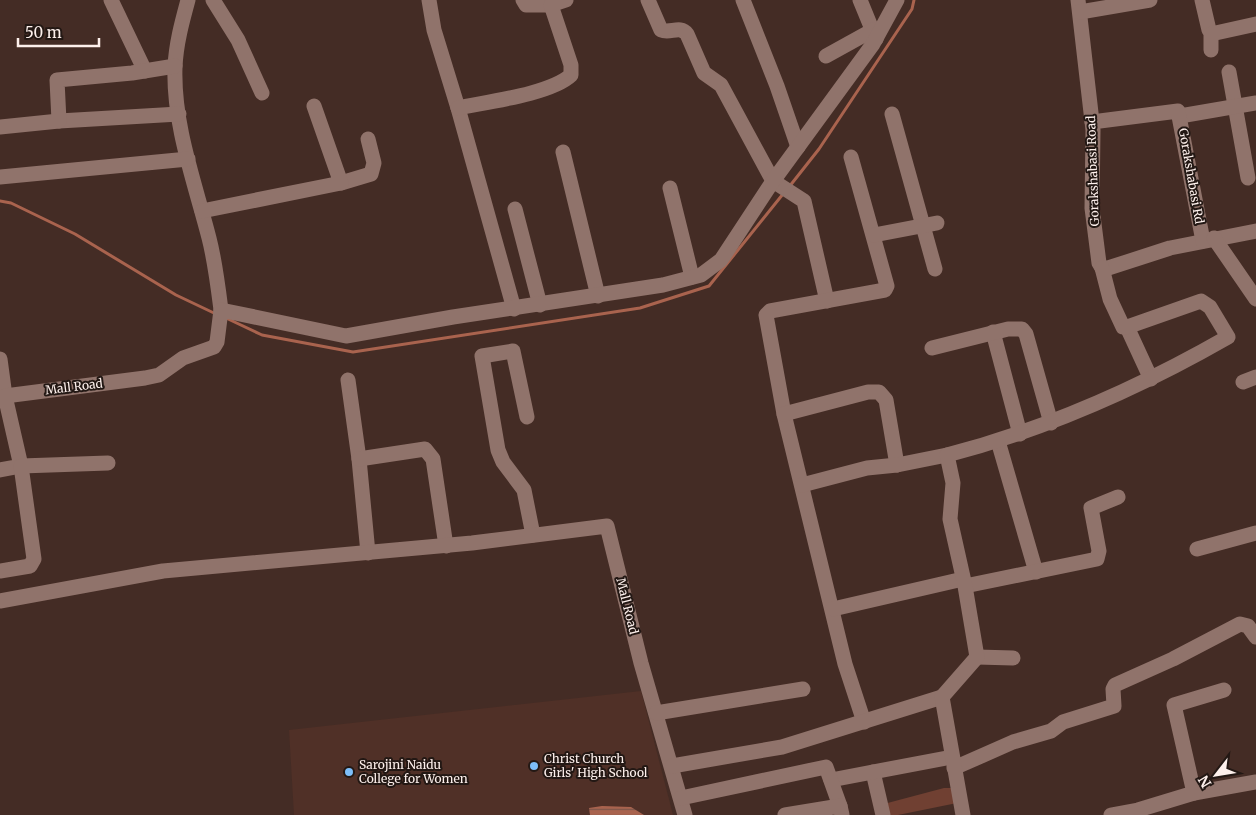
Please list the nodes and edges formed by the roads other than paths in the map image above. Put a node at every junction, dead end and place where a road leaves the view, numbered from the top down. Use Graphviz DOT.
graph roads {
  1 [pos="112,0"];
  2 [pos="188,0"];
  3 [pos="213,0"];
  4 [pos="429,0"];
  5 [pos="523,0"];
  6 [pos="566,0"];
  7 [pos="648,0"];
  8 [pos="742,0"];
  9 [pos="860,0"];
  10 [pos="897,0"];
  11 [pos="1150,0"];
  12 [pos="1202,0"];
  13 [pos="551,5"];
  14 [pos="1079,6"];
  15 [pos="1256,24"];
  16 [pos="1209,30"];
  17 [pos="874,34"];
  18 [pos="1211,50"];
  19 [pos="826,56"];
  20 [pos="175,66"];
  21 [pos="145,71"];
  22 [pos="1229,72"];
  23 [pos="262,93"];
  24 [pos="1256,103"];
  25 [pos="314,106"];
  26 [pos="1235,106"];
  27 [pos="458,108"];
  28 [pos="1179,113"];
  29 [pos="179,114"];
  30 [pos="892,114"];
  31 [pos="59,121"];
  32 [pos="1092,122"];
  33 [pos="0,126"];
  34 [pos="368,139"];
  35 [pos="798,146"];
  36 [pos="563,152"];
  37 [pos="851,157"];
  38 [pos="188,159"];
  39 [pos="0,177"];
  40 [pos="1248,178"];
  41 [pos="341,183"];
  42 [pos="777,183"];
  43 [pos="670,188"];
  44 [pos="515,209"];
  45 [pos="202,211"];
  46 [pos="930,224"];
  47 [pos="1256,231"];
  48 [pos="874,235"];
  49 [pos="1208,240"];
  50 [pos="1102,268"];
  51 [pos="935,269"];
  52 [pos="692,277"];
  53 [pos="598,296"];
  54 [pos="1256,299"];
  55 [pos="827,301"];
  56 [pos="540,305"];
  57 [pos="514,309"];
  58 [pos="222,312"];
  59 [pos="1127,327"];
  60 [pos="993,332"];
  61 [pos="932,348"];
  62 [pos="0,358"];
  63 [pos="348,380"];
  64 [pos="1151,380"];
  65 [pos="5,396"];
  66 [pos="784,414"];
  67 [pos="527,417"];
  68 [pos="1052,423"];
  69 [pos="1020,434"];
  70 [pos="998,441"];
  71 [pos="947,455"];
  72 [pos="359,459"];
  73 [pos="108,462"];
  74 [pos="897,465"];
  75 [pos="21,466"];
  76 [pos="0,470"];
  77 [pos="802,486"];
  78 [pos="1118,497"];
  79 [pos="1256,533"];
  80 [pos="533,536"];
  81 [pos="446,546"];
  82 [pos="1197,549"];
  83 [pos="368,553"];
  84 [pos="0,571"];
  85 [pos="1036,572"];
  86 [pos="964,583"];
  87 [pos="0,601"];
  88 [pos="833,609"];
  89 [pos="1256,636"];
  90 [pos="977,657"];
  91 [pos="1013,658"];
  92 [pos="803,689"];
  93 [pos="1224,690"];
  94 [pos="942,697"];
  95 [pos="656,713"];
  96 [pos="864,722"];
  97 [pos="953,763"];
  98 [pos="672,766"];
  99 [pos="873,772"];
  100 [pos="831,780"];
  101 [pos="1256,782"];
  102 [pos="1194,794"];
  103 [pos="681,798"];
  104 [pos="841,810"];
  105 [pos="881,810"];
  106 [pos="685,815"];
  107 [pos="784,815"];
  108 [pos="963,815"];
  109 [pos="1111,815"];
  1 -- 21 [label="street"];
  2 -- 20 [label="street"];
  3 -- 23 [label="street"];
  4 -- 27 [label="street"];
  5 -- 13 [label="street"];
  6 -- 13 [label="street"];
  7 -- 42 [label="street"];
  8 -- 35 [label="street"];
  9 -- 17 [label="street"];
  10 -- 17 [label="street"];
  11 -- 14 [label="street"];
  12 -- 16 [label="street"];
  13 -- 27 [label="street"];
  14 -- 32 [label="street, Gorakshabasi Road"];
  15 -- 18 [label="street"];
  17 -- 19 [label="street"];
  17 -- 35 [label="street"];
  20 -- 21 [label="street"];
  20 -- 29 [label="street"];
  21 -- 31 [label="street"];
  22 -- 26 [label="street"];
  24 -- 26 [label="street"];
  25 -- 41 [label="street"];
  26 -- 28 [label="street"];
  26 -- 40 [label="street"];
  27 -- 57 [label="street"];
  28 -- 32 [label="street"];
  28 -- 49 [label="street, Gorakshabasi Rd"];
  29 -- 31 [label="street"];
  29 -- 38 [label="street"];
  30 -- 46 [label="street"];
  31 -- 33 [label="street"];
  32 -- 50 [label="street, Gorakshabasi Road"];
  34 -- 41 [label="street"];
  35 -- 42 [label="street"];
  36 -- 53 [label="street"];
  37 -- 48 [label="street"];
  38 -- 39 [label="street"];
  38 -- 45 [label="street"];
  41 -- 45 [label="street"];
  42 -- 52 [label="street"];
  42 -- 55 [label="street"];
  43 -- 52 [label="street"];
  44 -- 56 [label="street"];
  45 -- 58 [label="street"];
  46 -- 48 [label="street"];
  46 -- 51 [label="street"];
  47 -- 49 [label="street"];
  48 -- 55 [label="street"];
  49 -- 50 [label="street"];
  49 -- 54 [label="street, Gorakshabasi Rd"];
  50 -- 59 [label="street, Gorakshabasi Road"];
  52 -- 53 [label="street"];
  53 -- 56 [label="street"];
  55 -- 66 [label="street"];
  56 -- 57 [label="street"];
  57 -- 58 [label="street"];
  58 -- 65 [label="street, Mall Road"];
  59 -- 64 [label="street, Gorakshabasi Road"];
  59 -- 64 [label="street"];
  60 -- 61 [label="street"];
  60 -- 68 [label="street"];
  60 -- 69 [label="street"];
  62 -- 65 [label="street"];
  63 -- 72 [label="street"];
  64 -- 68 [label="street"];
  65 -- 75 [label="street"];
  66 -- 74 [label="street"];
  66 -- 77 [label="street"];
  67 -- 80 [label="street"];
  68 -- 69 [label="street"];
  69 -- 70 [label="street"];
  70 -- 71 [label="street"];
  70 -- 85 [label="street"];
  71 -- 74 [label="street"];
  71 -- 86 [label="street"];
  72 -- 81 [label="street"];
  72 -- 83 [label="street"];
  73 -- 75 [label="street"];
  74 -- 77 [label="street"];
  75 -- 76 [label="street"];
  75 -- 84 [label="street"];
  77 -- 88 [label="street"];
  78 -- 85 [label="street"];
  79 -- 82 [label="street"];
  80 -- 81 [label="street, Mall Road"];
  80 -- 95 [label="street, Mall Road"];
  81 -- 83 [label="street, Mall Road"];
  83 -- 87 [label="street, Mall Road"];
  85 -- 86 [label="street"];
  86 -- 88 [label="street"];
  86 -- 90 [label="street"];
  88 -- 96 [label="street"];
  89 -- 97 [label="street"];
  90 -- 91 [label="street"];
  90 -- 94 [label="street"];
  92 -- 95 [label="street"];
  93 -- 102 [label="street"];
  94 -- 96 [label="street"];
  94 -- 97 [label="street"];
  95 -- 98 [label="street, Mall Road"];
  96 -- 98 [label="street"];
  97 -- 99 [label="street"];
  97 -- 108 [label="street"];
  98 -- 103 [label="street, Mall Road"];
  99 -- 100 [label="street"];
  99 -- 105 [label="street"];
  100 -- 103 [label="street"];
  100 -- 104 [label="street"];
  101 -- 102 [label="street"];
  102 -- 109 [label="street"];
  103 -- 106 [label="street, Mall Road"];
  104 -- 107 [label="street"];
}
